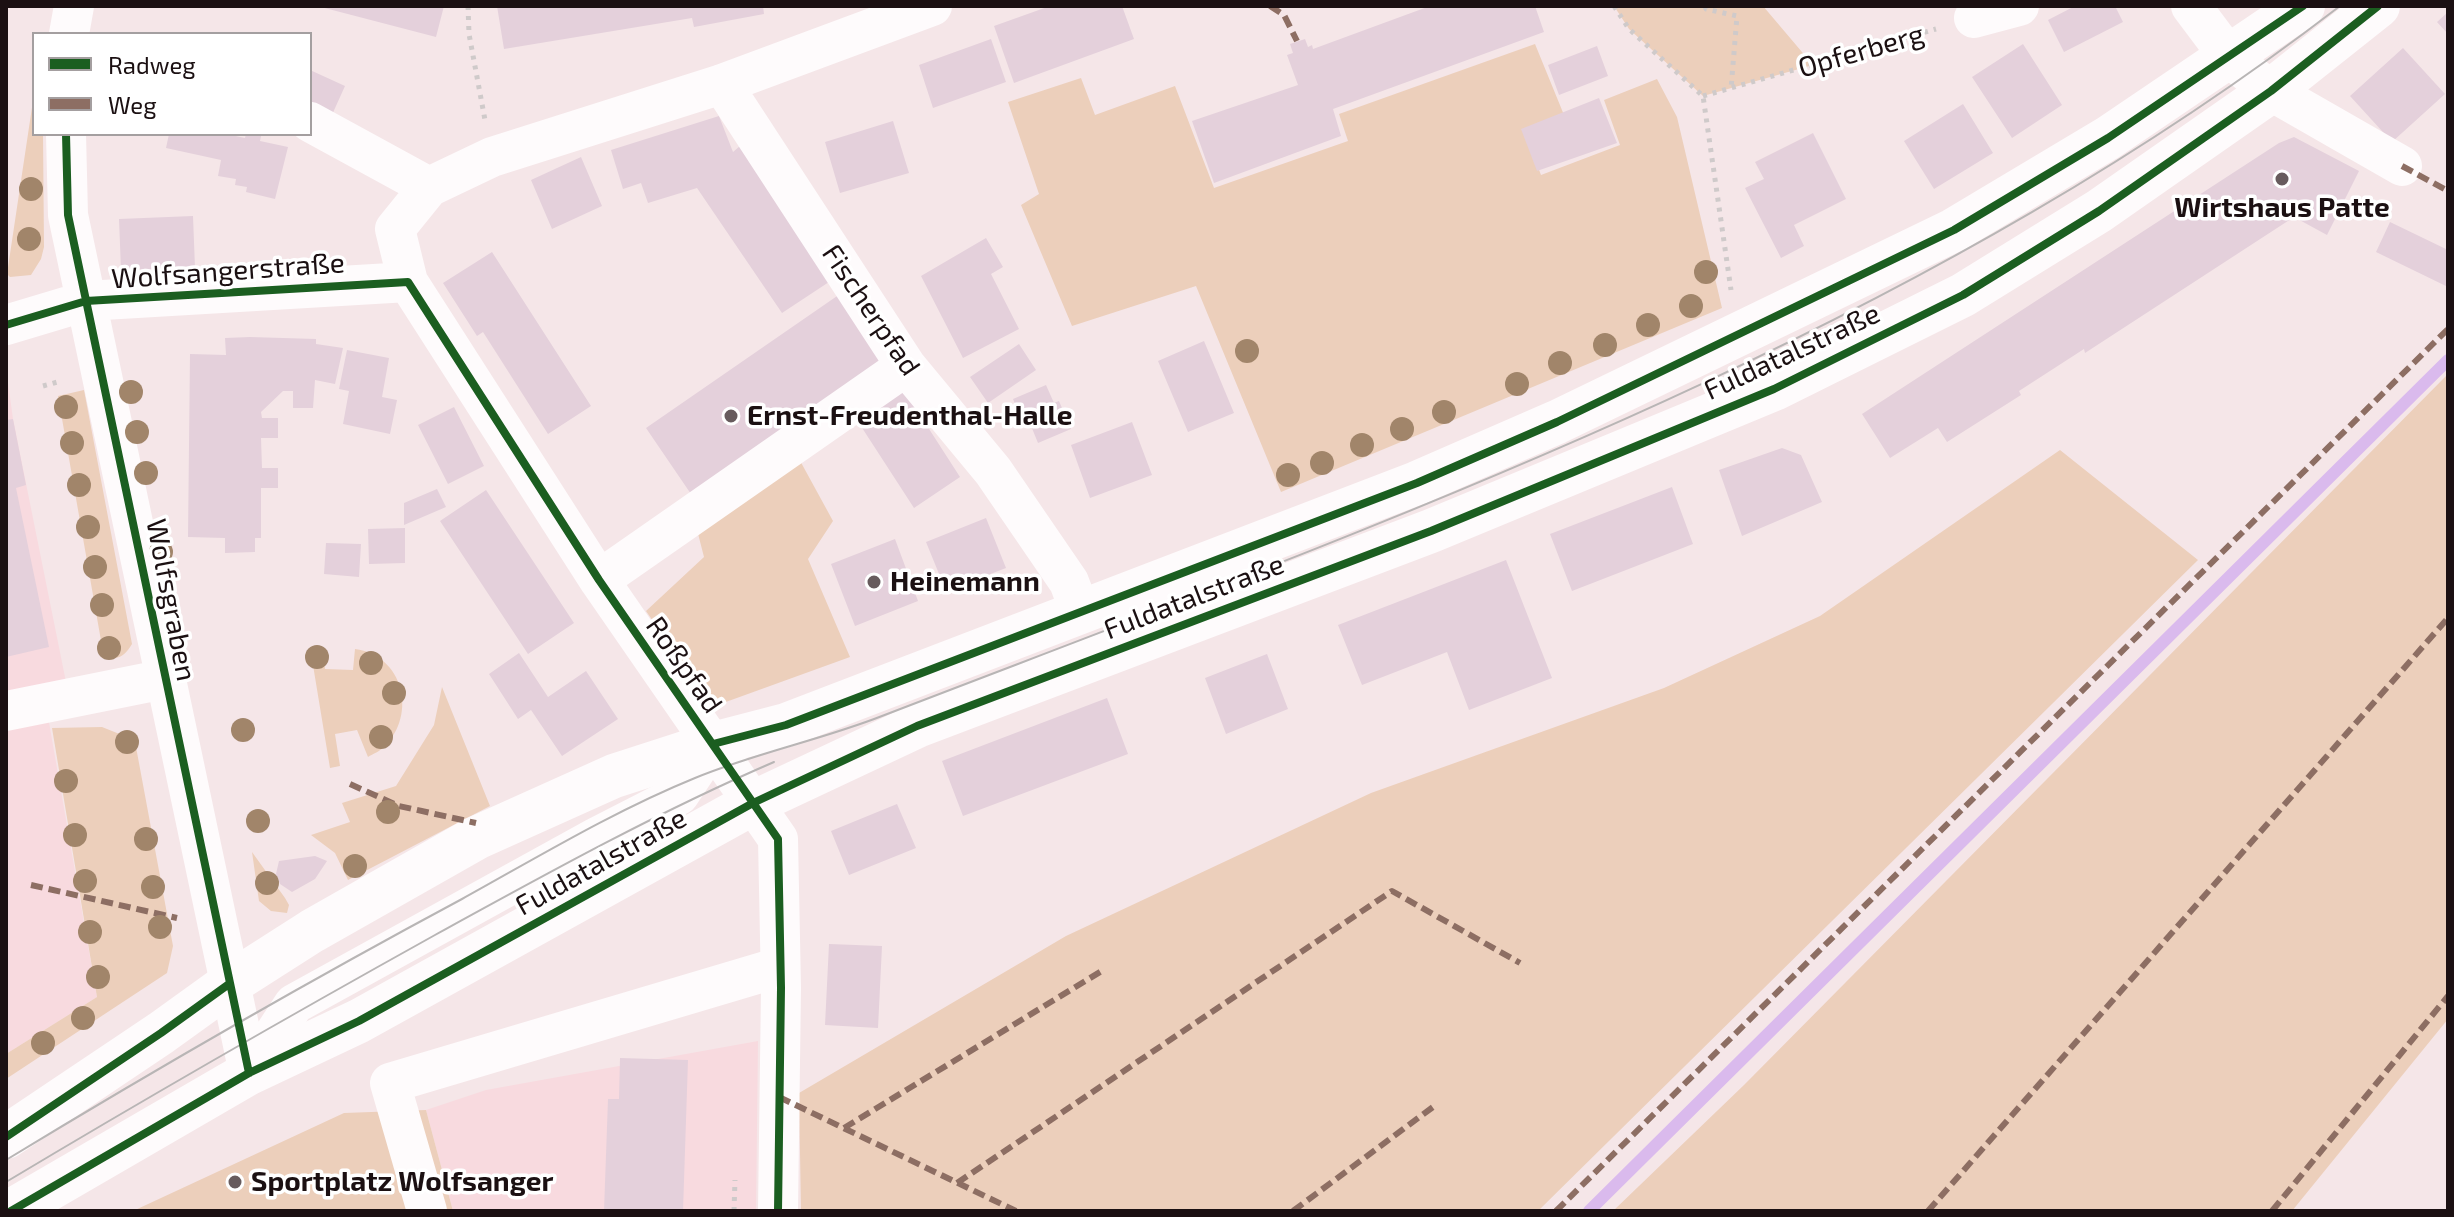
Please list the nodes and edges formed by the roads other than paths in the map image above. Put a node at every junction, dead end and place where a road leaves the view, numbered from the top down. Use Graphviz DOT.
graph roads {
  1 [pos="74,6"];
  2 [pos="932,6"];
  3 [pos="2019,6"];
  4 [pos="2191,6"];
  5 [pos="2303,6"];
  6 [pos="2378,6"];
  7 [pos="1974,18"];
  8 [pos="69,32"];
  9 [pos="2230,58"];
  10 [pos="722,84"];
  11 [pos="2271,91"];
  12 [pos="312,123"];
  13 [pos="66,136"];
  14 [pos="2402,166"];
  15 [pos="429,187"];
  16 [pos="408,282"];
  17 [pos="86,301"];
  18 [pos="6,325"];
  19 [pos="906,366"];
  20 [pos="599,580"];
  21 [pos="1080,611"];
  22 [pos="165,679"];
  23 [pos="6,711"];
  24 [pos="713,744"];
  25 [pos="679,795"];
  26 [pos="753,803"];
  27 [pos="780,967"];
  28 [pos="229,984"];
  29 [pos="294,1004"];
  30 [pos="249,1073"];
  31 [pos="6,1137"];
  32 [pos="11,1211"];
  33 [pos="427,1211"];
  34 [pos="778,1211"];
  1 -- 8 [label="street"];
  2 -- 10 [label="street"];
  3 -- 7 [label="street"];
  4 -- 9 [label="street"];
  5 -- 9 [label="main road, Fuldatalstraße"];
  6 -- 11 [label="main road, Fuldatalstraße"];
  9 -- 11 [label="street"];
  9 -- 21 [label="main road, Fuldatalstraße"];
  10 -- 15 [label="street"];
  10 -- 19 [label="street, Fischerpfad"];
  11 -- 14 [label="street"];
  11 -- 26 [label="main road, Fuldatalstraße"];
  12 -- 15 [label="street"];
  13 -- 17 [label="street, Wolfsgraben"];
  15 -- 16 [label="street"];
  16 -- 17 [label="street, Wolfsangerstraße"];
  16 -- 20 [label="street, Roßpfad"];
  17 -- 18 [label="street, Wolfsangerstraße"];
  17 -- 22 [label="street, Wolfsgraben"];
  19 -- 20 [label="street"];
  19 -- 21 [label="street, Fischerpfad"];
  20 -- 24 [label="street, Roßpfad"];
  21 -- 24 [label="main road, Fuldatalstraße"];
  22 -- 23 [label="street"];
  22 -- 28 [label="street, Wolfsgraben"];
  24 -- 25 [label="street"];
  24 -- 26 [label="street, Roßpfad"];
  24 -- 28 [label="main road, Fuldatalstraße"];
  25 -- 26 [label="street"];
  25 -- 29 [label="street"];
  26 -- 27 [label="street, Roßpfad"];
  26 -- 30 [label="main road, Fuldatalstraße"];
  27 -- 33 [label="street"];
  27 -- 34 [label="street, Roßpfad"];
  28 -- 29 [label="street"];
  28 -- 30 [label="street, Wolfsgraben"];
  28 -- 31 [label="main road, Fuldatalstraße"];
  29 -- 30 [label="street"];
  30 -- 32 [label="main road, Fuldatalstraße"];
}
